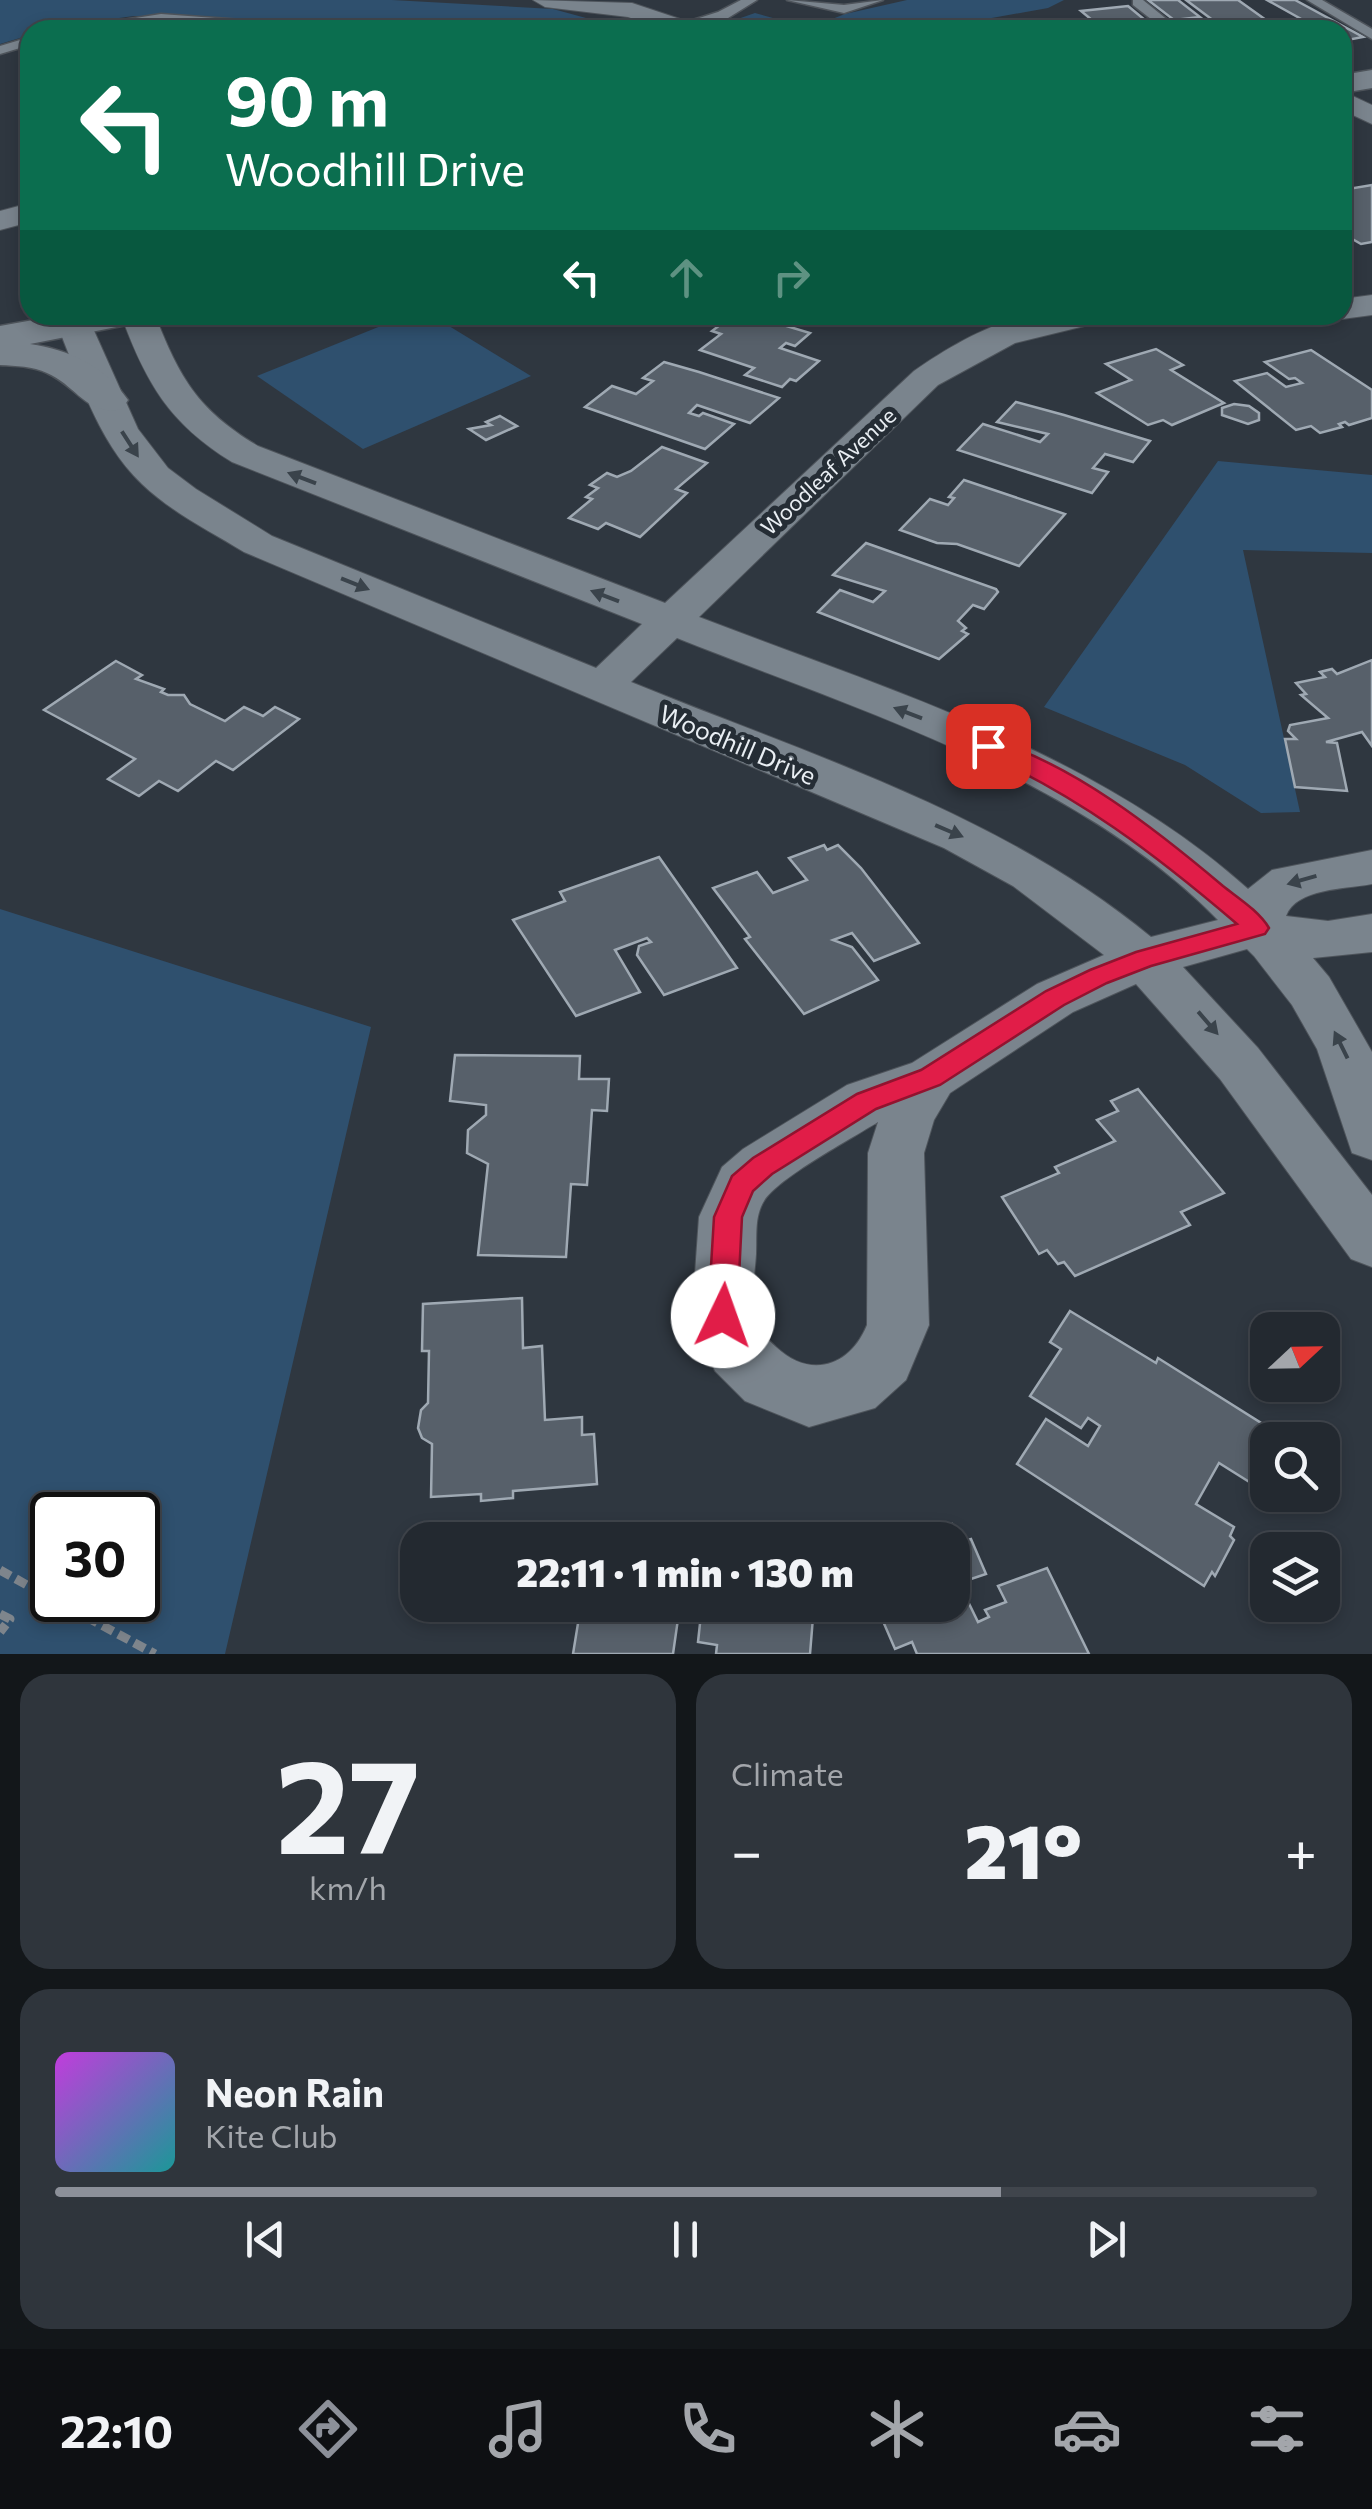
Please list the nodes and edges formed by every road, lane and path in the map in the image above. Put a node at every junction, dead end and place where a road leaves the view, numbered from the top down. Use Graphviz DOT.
graph roads {
  1 [pos="546,0"];
  2 [pos="751,0"];
  3 [pos="793,0"];
  4 [pos="876,0"];
  5 [pos="1314,0"];
  6 [pos="1138,2"];
  7 [pos="145,20"];
  8 [pos="188,20"];
  9 [pos="661,20"];
  10 [pos="708,20"];
  11 [pos="1161,20"];
  12 [pos="1347,20"];
  13 [pos="52,325"];
  14 [pos="74,325"];
  15 [pos="142,325"];
  16 [pos="1033,325"];
  17 [pos="0,338"];
  18 [pos="0,353"];
  19 [pos="107,400"];
  20 [pos="670,621"];
  21 [pos="601,686"];
  22 [pos="1372,867"];
  23 [pos="1256,928"];
  24 [pos="1372,933"];
  25 [pos="1145,958"];
  26 [pos="930,1078"];
  27 [pos="1372,1137"];
  28 [pos="1372,1242"];
  29 [pos="0,1570"];
  30 [pos="30,1586"];
  31 [pos="0,1614"];
  32 [pos="96,1622"];
  33 [pos="0,1632"];
  34 [pos="154,1654"];
  1 -- 9 [label="street"];
  2 -- 10 [label="lane"];
  3 -- 4 [label="lane"];
  5 -- 12 [label="lane"];
  6 -- 11 [label="lane"];
  7 -- 8 [label="lane"];
  13 -- 17 [label="main road"];
  14 -- 19 [label="street, Woodhill Drive"];
  20 -- 15 [label="street, one-way"];
  16 -- 20 [label="street, Woodleaf Avenue"];
  18 -- 19 [label="main road"];
  19 -- 21 [label="street, Woodhill Drive, one-way"];
  20 -- 21 [label="street, Woodleaf Avenue"];
  23 -- 20 [label="street, one-way"];
  21 -- 25 [label="street, Woodhill Drive, one-way"];
  22 -- 23 [label="street, one-way"];
  23 -- 24 [label="street"];
  23 -- 25 [label="street"];
  27 -- 23 [label="street, one-way"];
  25 -- 26 [label="street"];
  25 -- 28 [label="street, Woodhill Drive, one-way"];
  26 -- 26 [label="street"];
  29 -- 30 [label="path"];
  31 -- 33 [label="path"];
  32 -- 34 [label="path"];
}
